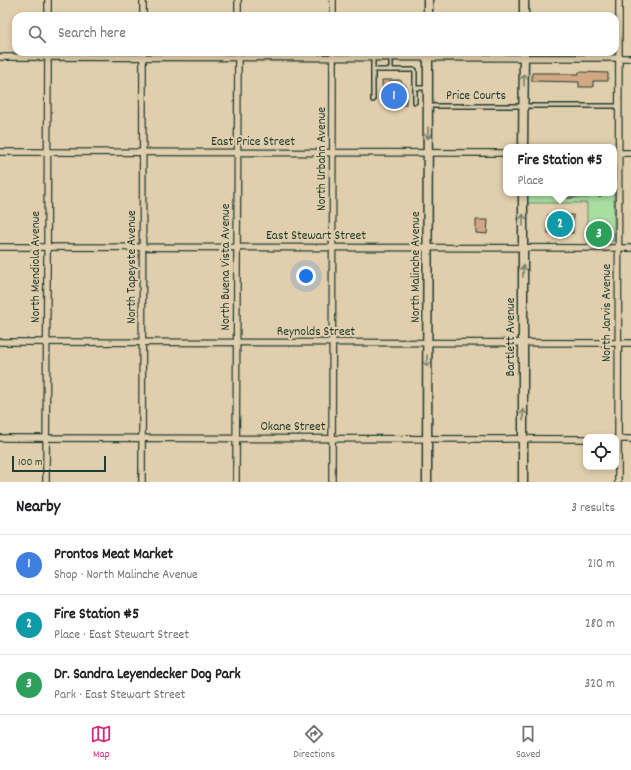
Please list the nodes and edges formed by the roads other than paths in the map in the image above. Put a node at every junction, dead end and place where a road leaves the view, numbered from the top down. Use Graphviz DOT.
graph roads {
  1 [pos="48,0"];
  2 [pos="143,0"];
  3 [pos="238,0"];
  4 [pos="333,0"];
  5 [pos="428,0"];
  6 [pos="524,0"];
  7 [pos="619,0"];
  8 [pos="48,12"];
  9 [pos="143,12"];
  10 [pos="238,12"];
  11 [pos="333,12"];
  12 [pos="428,12"];
  13 [pos="524,12"];
  14 [pos="24,56"];
  15 [pos="48,56"];
  16 [pos="143,56"];
  17 [pos="238,56"];
  18 [pos="333,56"];
  19 [pos="346,56"];
  20 [pos="416,56"];
  21 [pos="428,56"];
  22 [pos="524,56"];
  23 [pos="556,56"];
  24 [pos="0,57"];
  25 [pos="373,58"];
  26 [pos="391,58"];
  27 [pos="619,58"];
  28 [pos="631,58"];
  29 [pos="373,70"];
  30 [pos="391,70"];
  31 [pos="415,88"];
  32 [pos="428,88"];
  33 [pos="373,100"];
  34 [pos="415,102"];
  35 [pos="428,106"];
  36 [pos="523,106"];
  37 [pos="619,106"];
  38 [pos="523,144"];
  39 [pos="617,144"];
  40 [pos="0,152"];
  41 [pos="47,152"];
  42 [pos="142,153"];
  43 [pos="238,153"];
  44 [pos="333,153"];
  45 [pos="428,153"];
  46 [pos="503,153"];
  47 [pos="617,153"];
  48 [pos="631,153"];
  49 [pos="523,196"];
  50 [pos="617,196"];
  51 [pos="0,247"];
  52 [pos="47,247"];
  53 [pos="142,247"];
  54 [pos="237,247"];
  55 [pos="333,248"];
  56 [pos="428,248"];
  57 [pos="523,248"];
  58 [pos="618,248"];
  59 [pos="631,248"];
  60 [pos="0,342"];
  61 [pos="47,342"];
  62 [pos="142,343"];
  63 [pos="237,343"];
  64 [pos="333,343"];
  65 [pos="428,343"];
  66 [pos="618,343"];
  67 [pos="631,343"];
  68 [pos="523,344"];
  69 [pos="617,434"];
  70 [pos="0,438"];
  71 [pos="46,438"];
  72 [pos="142,438"];
  73 [pos="237,438"];
  74 [pos="333,438"];
  75 [pos="427,438"];
  76 [pos="523,439"];
  77 [pos="583,439"];
  78 [pos="619,439"];
  79 [pos="631,439"];
  80 [pos="618,470"];
  81 [pos="46,482"];
  82 [pos="142,482"];
  83 [pos="236,482"];
  84 [pos="332,482"];
  85 [pos="427,482"];
  86 [pos="523,482"];
  87 [pos="618,482"];
  1 -- 8 [label="street"];
  2 -- 9 [label="street"];
  3 -- 10 [label="street"];
  4 -- 11 [label="street"];
  5 -- 12 [label="main road"];
  6 -- 13 [label="main road"];
  7 -- 27 [label="street, North Jarvis Avenue"];
  14 -- 24 [label="street"];
  15 -- 41 [label="street, North Mendiola Avenue"];
  16 -- 42 [label="street, North Tapeyste Avenue"];
  17 -- 43 [label="street, North Buena Vista Avenue"];
  18 -- 44 [label="street, North Urbahn Avenue"];
  19 -- 25 [label="street"];
  20 -- 26 [label="street"];
  21 -- 32 [label="main road, North Malinche Avenue"];
  36 -- 22 [label="main road, one-way"];
  23 -- 27 [label="street"];
  25 -- 26 [label="street"];
  25 -- 29 [label="lane"];
  26 -- 30 [label="lane"];
  27 -- 28 [label="street"];
  27 -- 37 [label="street, North Jarvis Avenue"];
  29 -- 30 [label="lane"];
  29 -- 33 [label="lane"];
  30 -- 31 [label="lane"];
  31 -- 32 [label="lane"];
  31 -- 34 [label="lane"];
  32 -- 35 [label="main road, North Malinche Avenue"];
  35 -- 36 [label="lane, Price Courts"];
  35 -- 45 [label="main road, North Malinche Avenue, one-way"];
  36 -- 37 [label="lane, Price Courts"];
  36 -- 38 [label="main road"];
  37 -- 39 [label="street, North Jarvis Avenue"];
  40 -- 41 [label="street, East Price Street"];
  41 -- 42 [label="street, East Price Street"];
  41 -- 52 [label="street, North Mendiola Avenue"];
  42 -- 43 [label="street, East Price Street"];
  42 -- 53 [label="street, North Tapeyste Avenue"];
  43 -- 44 [label="street, East Price Street"];
  43 -- 54 [label="street, North Buena Vista Avenue"];
  44 -- 45 [label="street, East Price Street"];
  44 -- 55 [label="street, North Urbahn Avenue"];
  45 -- 46 [label="street, East Price Street"];
  45 -- 56 [label="main road, North Malinche Avenue"];
  47 -- 48 [label="street"];
  57 -- 49 [label="main road, Bartlett Avenue, one-way"];
  50 -- 58 [label="street, North Jarvis Avenue"];
  51 -- 52 [label="street, East Stewart Street"];
  52 -- 53 [label="street, East Stewart Street"];
  52 -- 61 [label="street, North Mendiola Avenue"];
  53 -- 54 [label="street, East Stewart Street"];
  53 -- 62 [label="street, North Tapeyste Avenue"];
  54 -- 55 [label="street, East Stewart Street"];
  54 -- 63 [label="street, North Buena Vista Avenue"];
  55 -- 56 [label="street, East Stewart Street"];
  55 -- 64 [label="street, North Urbahn Avenue"];
  56 -- 57 [label="street, East Stewart Street"];
  56 -- 65 [label="main road, North Malinche Avenue"];
  57 -- 58 [label="street, East Stewart Street"];
  68 -- 57 [label="main road, Bartlett Avenue, one-way"];
  58 -- 59 [label="street, East Stewart Street"];
  58 -- 66 [label="street, North Jarvis Avenue"];
  60 -- 61 [label="street, Reynolds Street"];
  61 -- 62 [label="street, Reynolds Street"];
  61 -- 71 [label="street, North Mendiola Avenue"];
  62 -- 63 [label="street, Reynolds Street"];
  62 -- 72 [label="street, North Tapeyste Avenue"];
  63 -- 64 [label="street, Reynolds Street"];
  63 -- 73 [label="street, North Buena Vista Avenue"];
  64 -- 65 [label="street, Reynolds Street"];
  64 -- 74 [label="street, North Urbahn Avenue"];
  65 -- 68 [label="street, Reynolds Street"];
  65 -- 75 [label="main road, North Malinche Avenue, one-way"];
  66 -- 67 [label="street, Reynolds Street"];
  66 -- 68 [label="street, Reynolds Street"];
  66 -- 69 [label="street, North Jarvis Avenue"];
  76 -- 68 [label="main road, Bartlett Avenue, one-way"];
  70 -- 71 [label="street, Okane Street"];
  71 -- 72 [label="street, Okane Street"];
  71 -- 81 [label="street, North Mendiola Avenue"];
  72 -- 73 [label="street, Okane Street"];
  72 -- 82 [label="street, North Tapeyste Avenue"];
  73 -- 74 [label="street, Okane Street"];
  73 -- 83 [label="street, North Buena Vista Avenue"];
  74 -- 75 [label="street, Okane Street"];
  74 -- 84 [label="street, North Urbahn Avenue"];
  75 -- 76 [label="street, Okane Street"];
  75 -- 85 [label="main road, North Malinche Avenue"];
  76 -- 77 [label="street, Okane Street"];
  76 -- 86 [label="main road, Bartlett Avenue"];
  78 -- 79 [label="street"];
  80 -- 87 [label="street, North Jarvis Avenue"];
}
